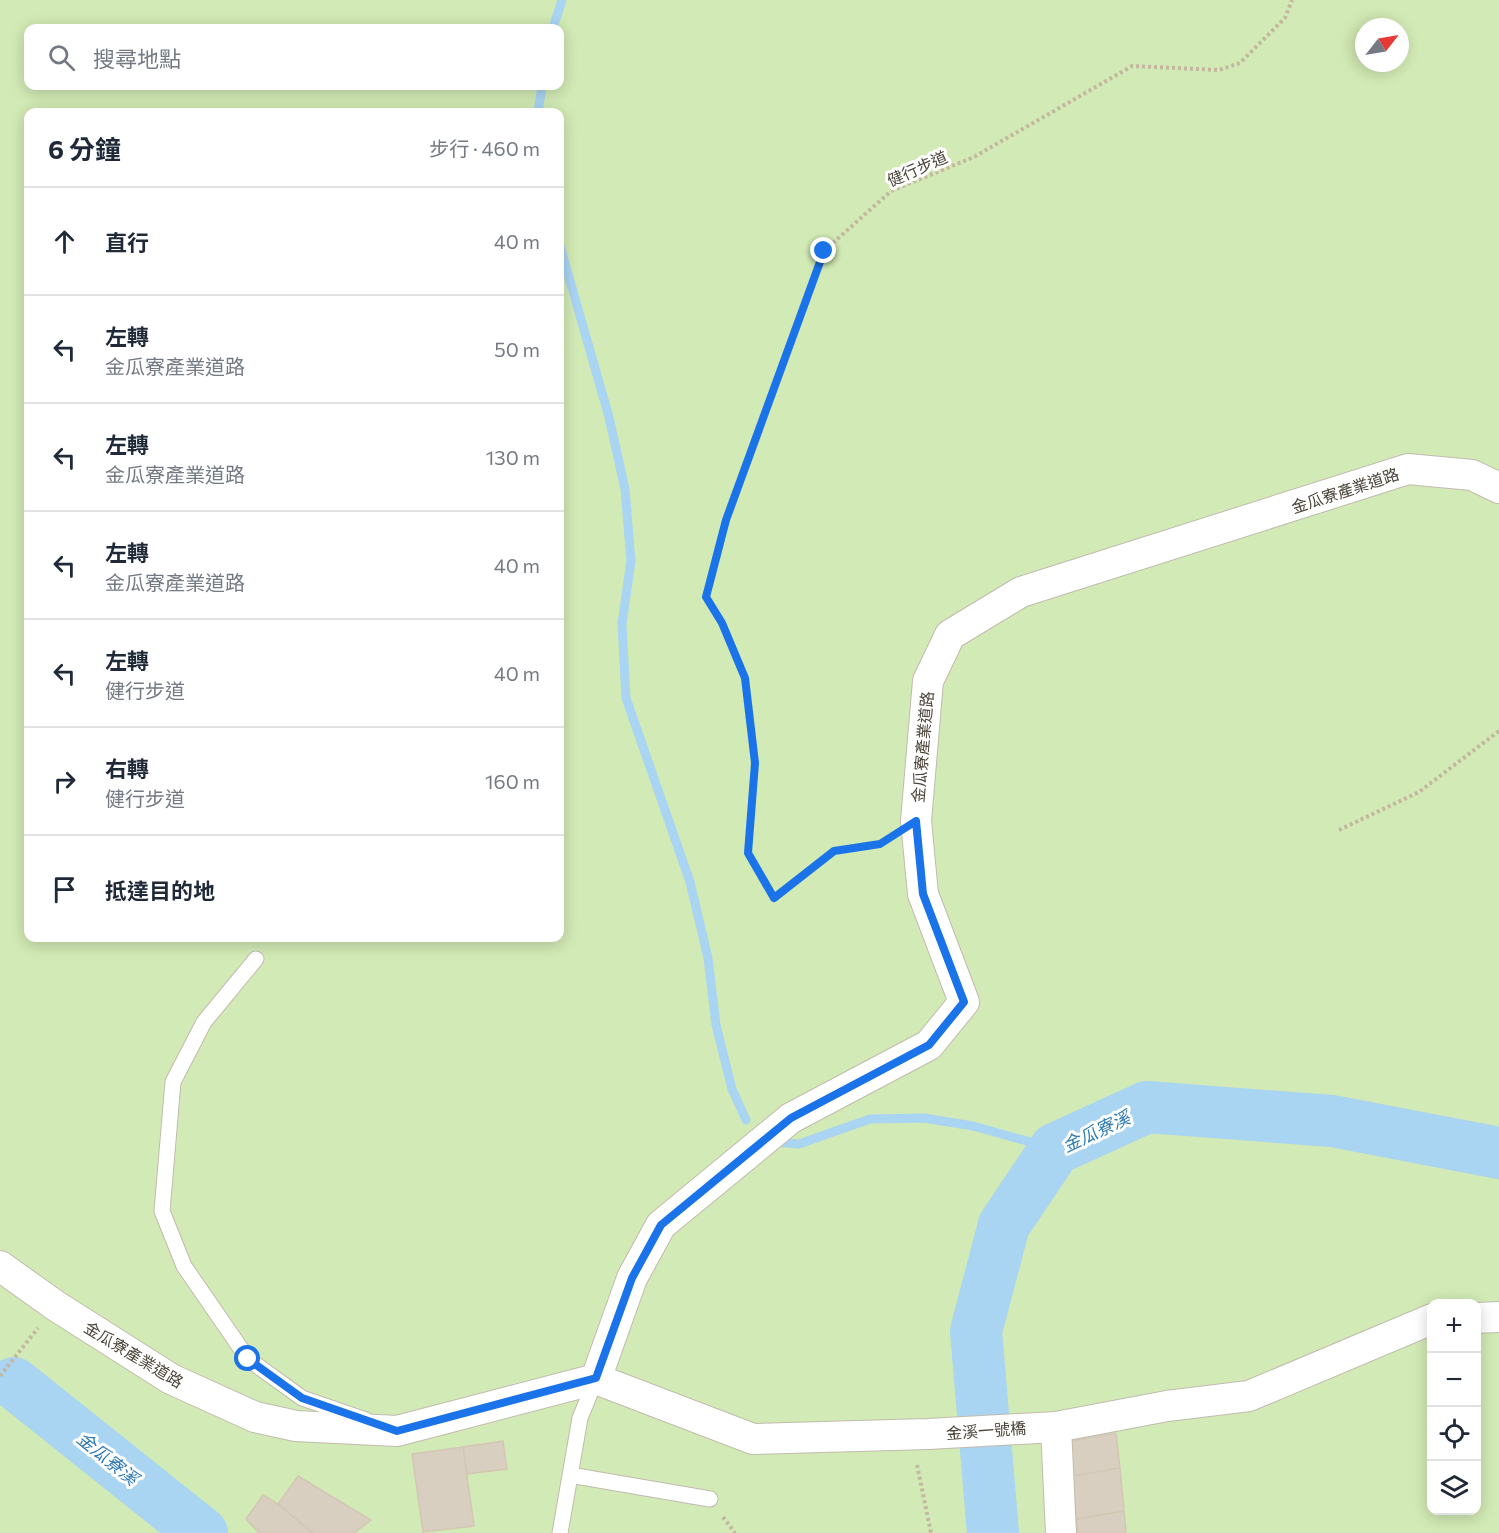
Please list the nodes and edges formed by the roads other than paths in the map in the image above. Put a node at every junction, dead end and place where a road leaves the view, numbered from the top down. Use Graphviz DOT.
graph roads {
  1 [pos="1499,488"];
  2 [pos="256,959"];
  3 [pos="0,1266"];
  4 [pos="1499,1317"];
  5 [pos="1481,1318"];
  6 [pos="1427,1320"];
  7 [pos="596,1378"];
  8 [pos="1050,1427"];
  9 [pos="397,1431"];
  10 [pos="570,1475"];
  11 [pos="711,1499"];
  12 [pos="560,1533"];
  13 [pos="1061,1533"];
  1 -- 7 [label="street, 金瓜寮產業道路"];
  2 -- 9 [label="lane"];
  3 -- 9 [label="street, 金瓜寮產業道路"];
  4 -- 5 [label="street"];
  6 -- 8 [label="street, 金溪一號橋"];
  7 -- 8 [label="street, 金溪一號橋"];
  7 -- 9 [label="street, 金瓜寮產業道路"];
  7 -- 10 [label="lane"];
  8 -- 13 [label="street"];
  10 -- 11 [label="lane"];
  10 -- 12 [label="lane"];
}
